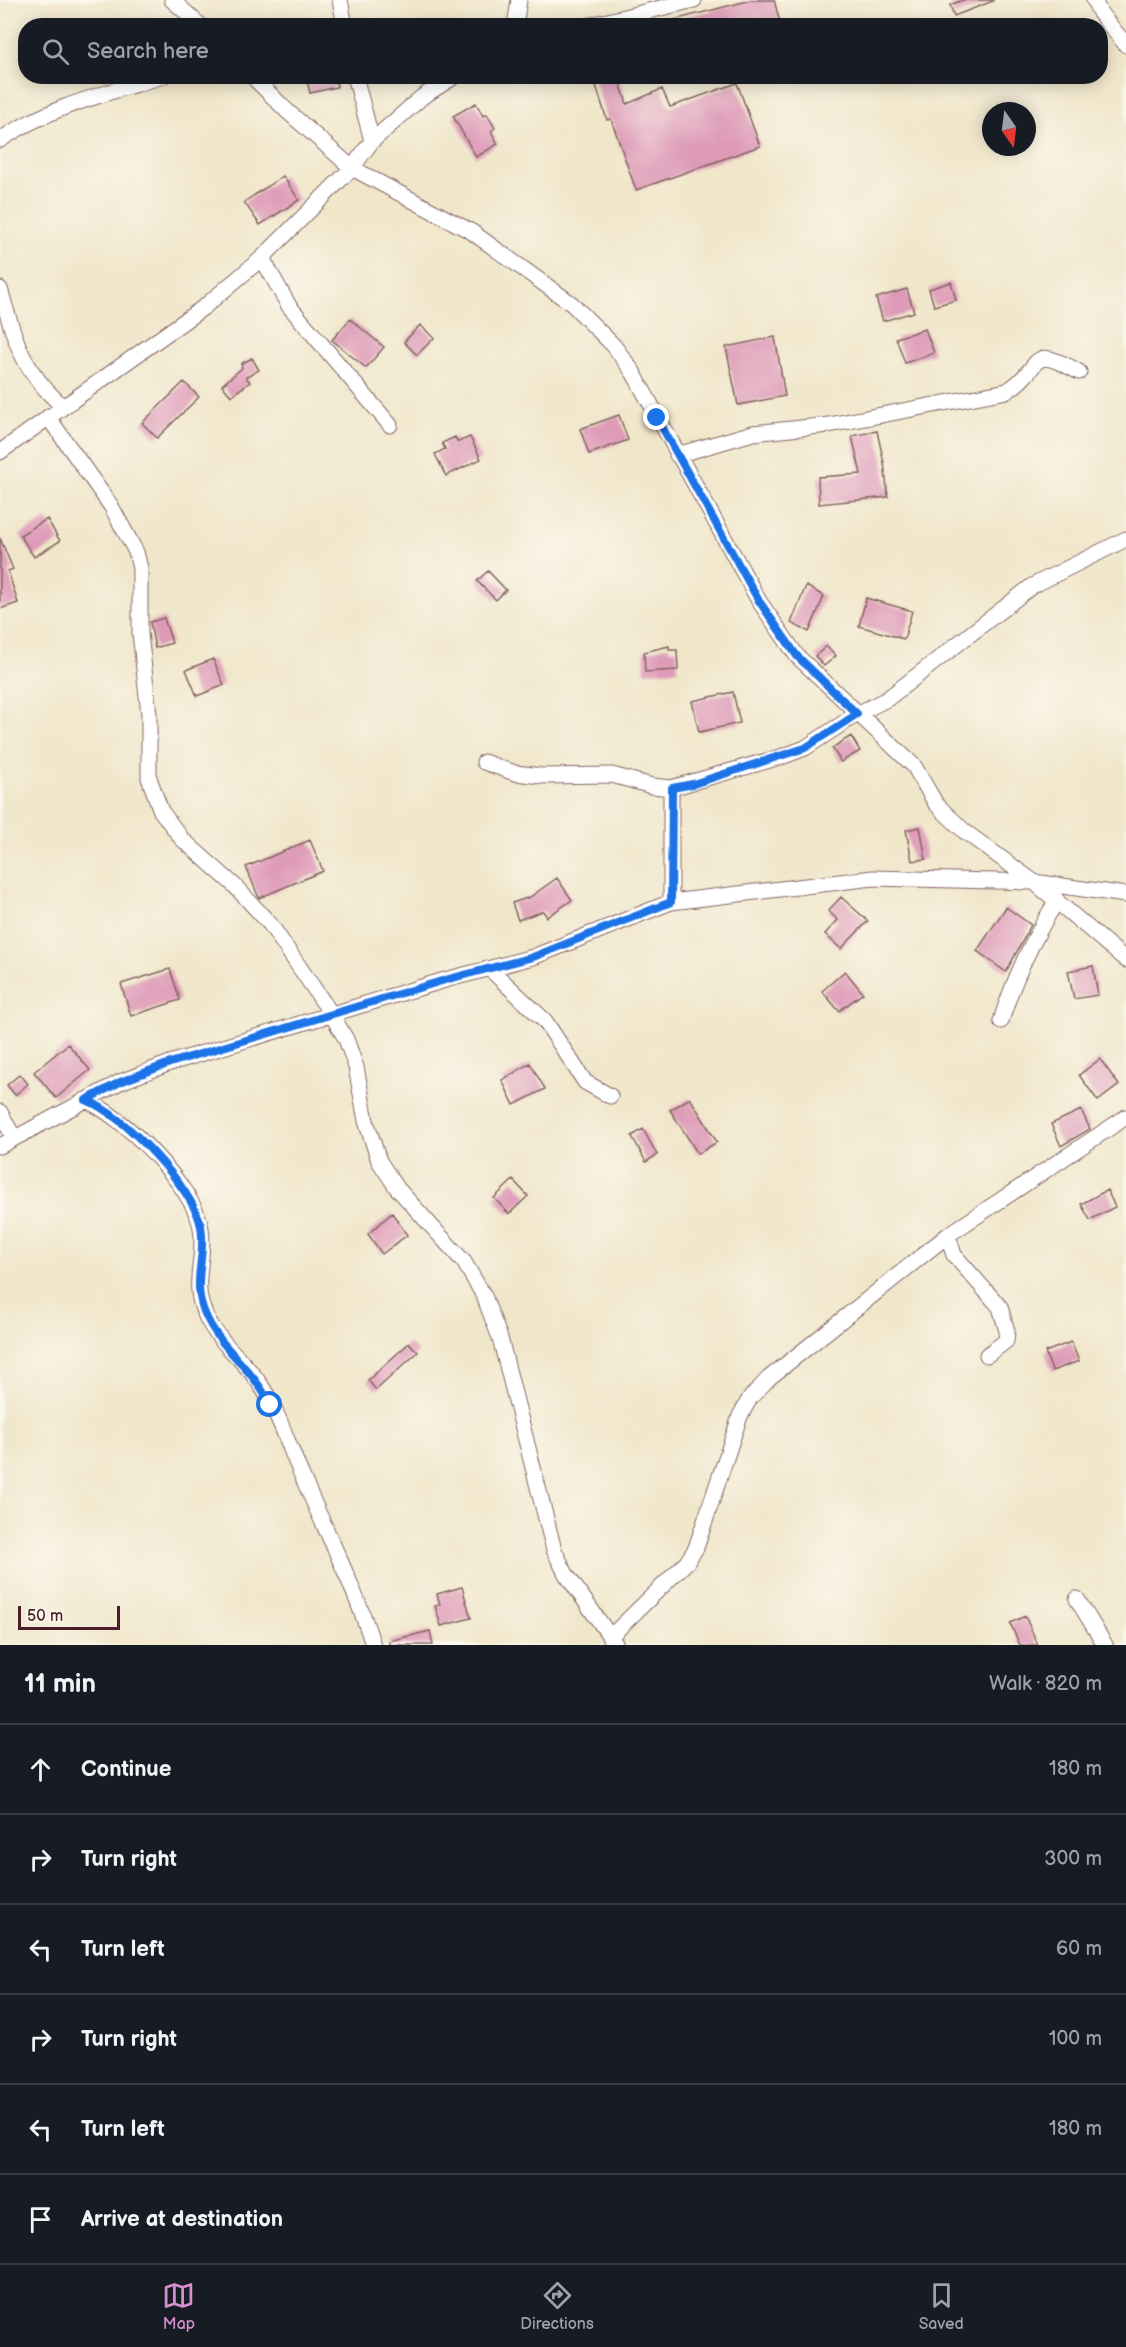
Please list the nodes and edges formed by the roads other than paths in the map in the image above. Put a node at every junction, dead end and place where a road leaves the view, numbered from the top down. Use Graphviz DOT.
graph roads {
  1 [pos="172,0"];
  2 [pos="340,0"];
  3 [pos="519,0"];
  4 [pos="694,0"];
  5 [pos="1094,0"];
  6 [pos="192,18"];
  7 [pos="343,18"];
  8 [pos="517,18"];
  9 [pos="620,18"];
  10 [pos="1104,18"];
  11 [pos="1108,23"];
  12 [pos="1126,45"];
  13 [pos="137,84"];
  14 [pos="260,84"];
  15 [pos="357,84"];
  16 [pos="442,84"];
  17 [pos="0,140"];
  18 [pos="372,141"];
  19 [pos="352,168"];
  20 [pos="262,258"];
  21 [pos="0,289"];
  22 [pos="1079,372"];
  23 [pos="62,406"];
  24 [pos="48,417"];
  25 [pos="390,425"];
  26 [pos="0,452"];
  27 [pos="677,455"];
  28 [pos="1126,539"];
  29 [pos="857,714"];
  30 [pos="484,762"];
  31 [pos="672,788"];
  32 [pos="1034,882"];
  33 [pos="1126,895"];
  34 [pos="1057,900"];
  35 [pos="671,902"];
  36 [pos="1126,960"];
  37 [pos="491,970"];
  38 [pos="332,1015"];
  39 [pos="1001,1021"];
  40 [pos="610,1096"];
  41 [pos="86,1100"];
  42 [pos="0,1112"];
  43 [pos="1126,1117"];
  44 [pos="14,1138"];
  45 [pos="0,1146"];
  46 [pos="948,1235"];
  47 [pos="987,1355"];
  48 [pos="1077,1599"];
  49 [pos="613,1641"];
  50 [pos="373,1645"];
  51 [pos="1105,1645"];
  1 -- 6 [label="street"];
  2 -- 7 [label="street"];
  3 -- 8 [label="street"];
  4 -- 9 [label="street"];
  5 -- 10 [label="street"];
  11 -- 12 [label="street"];
  13 -- 17 [label="street"];
  14 -- 19 [label="street"];
  15 -- 18 [label="street"];
  16 -- 18 [label="street"];
  18 -- 19 [label="street"];
  19 -- 20 [label="street"];
  19 -- 27 [label="street"];
  20 -- 23 [label="street"];
  20 -- 25 [label="street"];
  21 -- 23 [label="street"];
  22 -- 27 [label="street"];
  23 -- 24 [label="street"];
  24 -- 26 [label="street"];
  24 -- 38 [label="street"];
  27 -- 29 [label="street"];
  28 -- 29 [label="street"];
  29 -- 31 [label="street"];
  29 -- 32 [label="street"];
  30 -- 31 [label="street"];
  31 -- 35 [label="street"];
  32 -- 33 [label="street"];
  32 -- 34 [label="street"];
  32 -- 35 [label="street"];
  34 -- 36 [label="street"];
  34 -- 39 [label="street"];
  35 -- 37 [label="street"];
  37 -- 38 [label="street"];
  37 -- 40 [label="street"];
  38 -- 41 [label="street"];
  38 -- 49 [label="street"];
  41 -- 44 [label="street"];
  41 -- 50 [label="street"];
  42 -- 44 [label="street"];
  43 -- 46 [label="street"];
  44 -- 45 [label="street"];
  46 -- 47 [label="street"];
  46 -- 49 [label="street"];
  48 -- 51 [label="street"];
}
